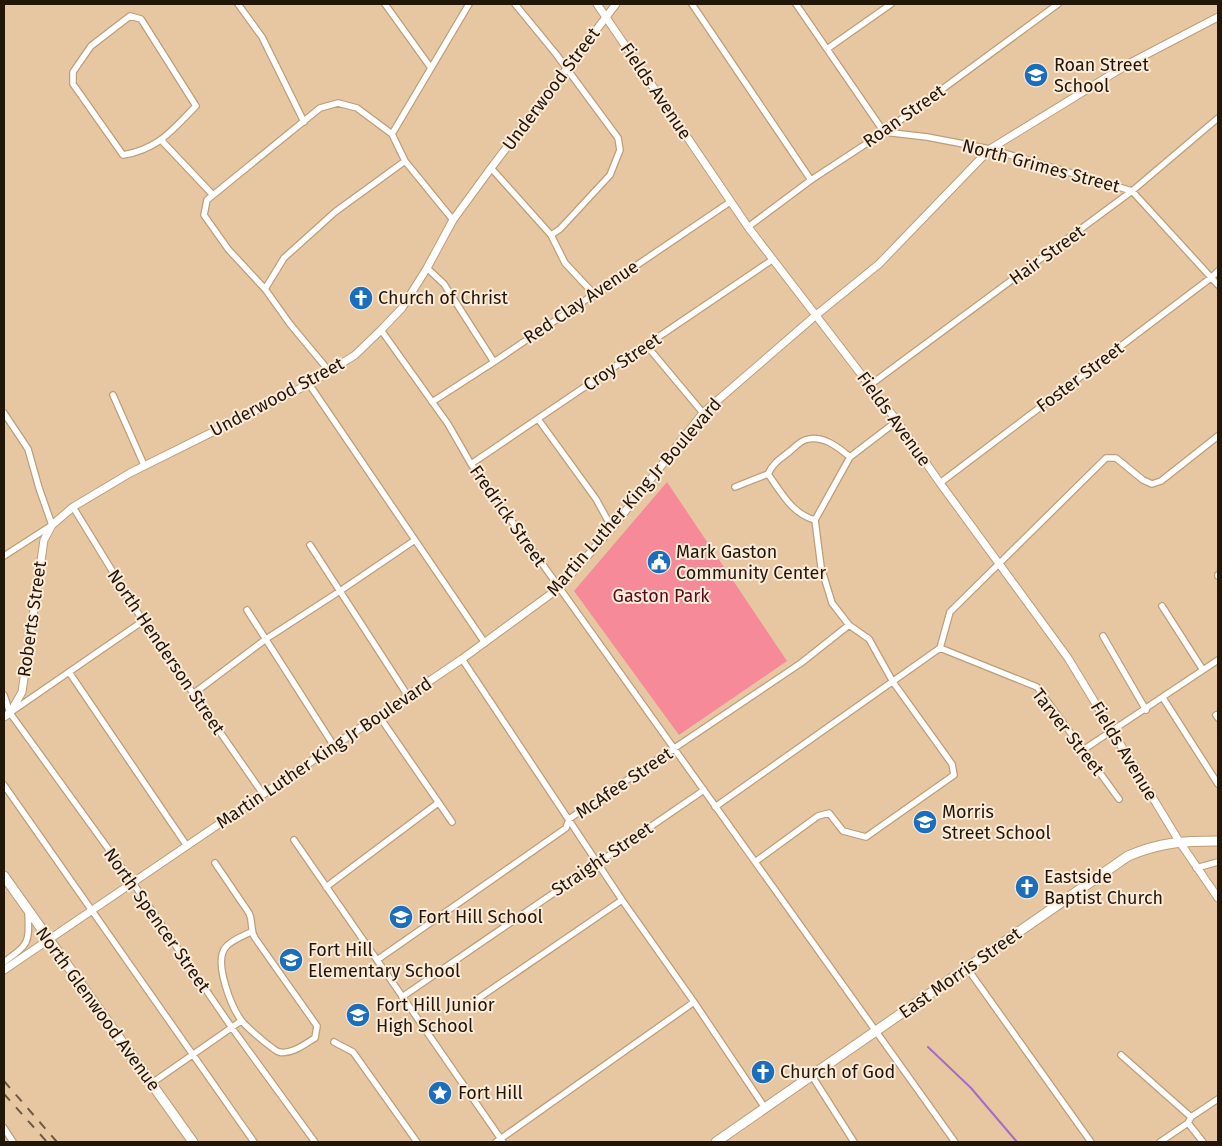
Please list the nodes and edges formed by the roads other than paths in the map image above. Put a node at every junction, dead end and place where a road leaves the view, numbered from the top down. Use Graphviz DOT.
graph roads {
  1 [pos="238,4"];
  2 [pos="385,4"];
  3 [pos="469,4"];
  4 [pos="515,4"];
  5 [pos="597,4"];
  6 [pos="616,4"];
  7 [pos="692,4"];
  8 [pos="796,4"];
  9 [pos="891,4"];
  10 [pos="1058,4"];
  11 [pos="606,17"];
  12 [pos="1218,17"];
  13 [pos="827,49"];
  14 [pos="431,68"];
  15 [pos="567,70"];
  16 [pos="1218,118"];
  17 [pos="304,122"];
  18 [pos="884,132"];
  19 [pos="392,134"];
  20 [pos="162,140"];
  21 [pos="990,150"];
  22 [pos="405,161"];
  23 [pos="491,168"];
  24 [pos="811,180"];
  25 [pos="1132,192"];
  26 [pos="213,195"];
  27 [pos="730,202"];
  28 [pos="453,220"];
  29 [pos="748,227"];
  30 [pos="551,235"];
  31 [pos="772,260"];
  32 [pos="427,268"];
  33 [pos="1218,271"];
  34 [pos="1212,277"];
  35 [pos="1218,285"];
  36 [pos="265,289"];
  37 [pos="594,294"];
  38 [pos="815,316"];
  39 [pos="382,330"];
  40 [pos="647,346"];
  41 [pos="494,362"];
  42 [pos="329,371"];
  43 [pos="309,384"];
  44 [pos="870,385"];
  45 [pos="113,395"];
  46 [pos="432,402"];
  47 [pos="4,412"];
  48 [pos="703,413"];
  49 [pos="538,419"];
  50 [pos="898,421"];
  51 [pos="1218,436"];
  52 [pos="850,457"];
  53 [pos="471,464"];
  54 [pos="144,465"];
  55 [pos="768,474"];
  56 [pos="940,483"];
  57 [pos="734,487"];
  58 [pos="73,507"];
  59 [pos="815,520"];
  60 [pos="52,525"];
  61 [pos="612,528"];
  62 [pos="415,540"];
  63 [pos="310,545"];
  64 [pos="4,556"];
  65 [pos="1000,564"];
  66 [pos="559,588"];
  67 [pos="340,591"];
  68 [pos="1162,606"];
  69 [pos="247,610"];
  70 [pos="143,621"];
  71 [pos="849,625"];
  72 [pos="1103,636"];
  73 [pos="266,639"];
  74 [pos="485,643"];
  75 [pos="940,648"];
  76 [pos="462,659"];
  77 [pos="1218,660"];
  78 [pos="1204,670"];
  79 [pos="69,672"];
  80 [pos="892,682"];
  81 [pos="193,694"];
  82 [pos="4,695"];
  83 [pos="408,696"];
  84 [pos="1163,698"];
  85 [pos="1146,710"];
  86 [pos="10,712"];
  87 [pos="379,716"];
  88 [pos="4,717"];
  89 [pos="1112,732"];
  90 [pos="334,746"];
  91 [pos="674,749"];
  92 [pos="1083,750"];
  93 [pos="1217,781"];
  94 [pos="4,785"];
  95 [pos="704,790"];
  96 [pos="263,794"];
  97 [pos="1119,799"];
  98 [pos="438,803"];
  99 [pos="715,807"];
  100 [pos="569,820"];
  101 [pos="452,822"];
  102 [pos="294,840"];
  103 [pos="1179,841"];
  104 [pos="1218,841"];
  105 [pos="187,846"];
  106 [pos="597,862"];
  107 [pos="754,862"];
  108 [pos="1218,862"];
  109 [pos="216,863"];
  110 [pos="1196,868"];
  111 [pos="4,876"];
  112 [pos="133,883"];
  113 [pos="326,887"];
  114 [pos="1218,898"];
  115 [pos="622,900"];
  116 [pos="92,910"];
  117 [pos="28,911"];
  118 [pos="251,932"];
  119 [pos="49,940"];
  120 [pos="376,960"];
  121 [pos="4,962"];
  122 [pos="968,968"];
  123 [pos="4,970"];
  124 [pos="402,998"];
  125 [pos="473,1002"];
  126 [pos="694,1002"];
  127 [pos="241,1021"];
  128 [pos="232,1028"];
  129 [pos="876,1032"];
  130 [pos="334,1042"];
  131 [pos="193,1055"];
  132 [pos="1122,1055"];
  133 [pos="812,1076"];
  134 [pos="152,1083"];
  135 [pos="1218,1099"];
  136 [pos="766,1108"];
  137 [pos="1190,1120"];
  138 [pos="4,1128"];
  139 [pos="500,1141"];
  140 [pos="13,1142"];
  141 [pos="193,1142"];
  142 [pos="254,1142"];
  143 [pos="315,1142"];
  144 [pos="417,1142"];
  145 [pos="716,1142"];
  146 [pos="854,1142"];
  147 [pos="955,1142"];
  148 [pos="1091,1142"];
  149 [pos="1160,1142"];
  150 [pos="1203,1142"];
  1 -- 17 [label="street"];
  2 -- 14 [label="street"];
  3 -- 14 [label="street"];
  4 -- 15 [label="street"];
  5 -- 11 [label="street, Fields Avenue"];
  6 -- 11 [label="street, Underwood Street"];
  7 -- 24 [label="street"];
  8 -- 13 [label="street"];
  9 -- 13 [label="street"];
  10 -- 18 [label="street, Roan Street"];
  11 -- 15 [label="street, Underwood Street"];
  11 -- 27 [label="street, Fields Avenue"];
  12 -- 21 [label="street, Martin Luther King Jr Boulevard"];
  13 -- 18 [label="street"];
  14 -- 19 [label="street"];
  15 -- 23 [label="street, Underwood Street"];
  15 -- 30 [label="street"];
  16 -- 25 [label="street, Hair Street"];
  17 -- 19 [label="street"];
  17 -- 26 [label="street"];
  18 -- 21 [label="street, North Grimes Street"];
  18 -- 24 [label="street, Roan Street"];
  19 -- 22 [label="street"];
  20 -- 20 [label="street"];
  20 -- 26 [label="street"];
  21 -- 25 [label="street, North Grimes Street"];
  21 -- 38 [label="street, Martin Luther King Jr Boulevard"];
  22 -- 28 [label="street"];
  22 -- 36 [label="street"];
  23 -- 28 [label="street, Underwood Street"];
  23 -- 30 [label="street"];
  24 -- 29 [label="street, Roan Street"];
  25 -- 34 [label="street, North Grimes Street"];
  25 -- 44 [label="street, Hair Street"];
  26 -- 36 [label="street"];
  27 -- 29 [label="street, Fields Avenue"];
  27 -- 37 [label="street, Red Clay Avenue"];
  28 -- 32 [label="street, Underwood Street"];
  29 -- 31 [label="street, Fields Avenue"];
  30 -- 37 [label="street"];
  31 -- 38 [label="street, Fields Avenue"];
  31 -- 40 [label="street, Croy Street"];
  32 -- 39 [label="street, Underwood Street"];
  32 -- 41 [label="street"];
  33 -- 34 [label="street, Foster Street"];
  34 -- 35 [label="street, North Grimes Street"];
  34 -- 56 [label="street, Foster Street"];
  36 -- 42 [label="street"];
  37 -- 41 [label="street, Red Clay Avenue"];
  38 -- 44 [label="street, Fields Avenue"];
  38 -- 48 [label="street, Martin Luther King Jr Boulevard"];
  39 -- 42 [label="street, Underwood Street"];
  39 -- 46 [label="street, Fredrick Street"];
  40 -- 48 [label="street"];
  40 -- 49 [label="street, Croy Street"];
  41 -- 46 [label="street, Red Clay Avenue"];
  42 -- 43 [label="street, Underwood Street"];
  43 -- 54 [label="street, Underwood Street"];
  43 -- 62 [label="street"];
  44 -- 50 [label="street, Fields Avenue"];
  45 -- 54 [label="street"];
  46 -- 53 [label="street, Fredrick Street"];
  47 -- 60 [label="street"];
  48 -- 61 [label="street, Martin Luther King Jr Boulevard"];
  49 -- 53 [label="street, Croy Street"];
  49 -- 61 [label="street"];
  50 -- 52 [label="street"];
  50 -- 56 [label="street, Fields Avenue"];
  51 -- 65 [label="street"];
  52 -- 55 [label="street"];
  52 -- 59 [label="street"];
  53 -- 66 [label="street, Fredrick Street"];
  54 -- 58 [label="street, Underwood Street"];
  55 -- 57 [label="street"];
  55 -- 59 [label="street"];
  56 -- 65 [label="street, Fields Avenue"];
  58 -- 60 [label="street, Underwood Street"];
  58 -- 70 [label="street, North Henderson Street"];
  59 -- 71 [label="street"];
  60 -- 64 [label="street, Underwood Street"];
  60 -- 86 [label="street, Roberts Street"];
  61 -- 66 [label="street, Martin Luther King Jr Boulevard"];
  62 -- 67 [label="street"];
  62 -- 74 [label="street"];
  63 -- 67 [label="street"];
  65 -- 75 [label="street"];
  65 -- 89 [label="street, Fields Avenue"];
  66 -- 74 [label="street, Martin Luther King Jr Boulevard"];
  66 -- 91 [label="street, Fredrick Street"];
  67 -- 73 [label="street"];
  67 -- 83 [label="street"];
  68 -- 78 [label="street"];
  69 -- 73 [label="street"];
  70 -- 79 [label="street"];
  70 -- 81 [label="street, North Henderson Street"];
  71 -- 80 [label="street"];
  71 -- 91 [label="street, McAfee Street"];
  72 -- 85 [label="street"];
  73 -- 81 [label="street"];
  73 -- 90 [label="street"];
  74 -- 76 [label="street, Martin Luther King Jr Boulevard"];
  75 -- 80 [label="street"];
  75 -- 92 [label="street, Tarver Street"];
  76 -- 83 [label="street, Martin Luther King Jr Boulevard"];
  76 -- 100 [label="street"];
  77 -- 78 [label="street"];
  78 -- 84 [label="street"];
  79 -- 86 [label="street"];
  79 -- 105 [label="street"];
  80 -- 99 [label="street"];
  80 -- 107 [label="street"];
  81 -- 96 [label="street, North Henderson Street"];
  82 -- 86 [label="street, North Spencer Street"];
  83 -- 87 [label="street, Martin Luther King Jr Boulevard"];
  84 -- 85 [label="street"];
  84 -- 93 [label="street"];
  85 -- 89 [label="street"];
  86 -- 88 [label="street"];
  86 -- 112 [label="street, North Spencer Street"];
  87 -- 90 [label="street, Martin Luther King Jr Boulevard"];
  87 -- 98 [label="street"];
  89 -- 92 [label="street"];
  89 -- 103 [label="street, Fields Avenue"];
  90 -- 96 [label="street, Martin Luther King Jr Boulevard"];
  91 -- 95 [label="street, Fredrick Street"];
  91 -- 100 [label="street, McAfee Street"];
  92 -- 97 [label="street, Tarver Street"];
  94 -- 116 [label="street"];
  95 -- 99 [label="street, Fredrick Street"];
  95 -- 106 [label="street, Straight Street"];
  96 -- 105 [label="street, Martin Luther King Jr Boulevard"];
  98 -- 101 [label="street"];
  98 -- 113 [label="street"];
  99 -- 107 [label="street, Fredrick Street"];
  100 -- 106 [label="street"];
  100 -- 120 [label="street, McAfee Street"];
  102 -- 113 [label="street"];
  103 -- 104 [label="main road, East Morris Street"];
  103 -- 110 [label="street, Fields Avenue"];
  103 -- 122 [label="main road, East Morris Street"];
  105 -- 112 [label="street, Martin Luther King Jr Boulevard"];
  106 -- 115 [label="street"];
  106 -- 124 [label="street, Straight Street"];
  107 -- 129 [label="street, Fredrick Street"];
  108 -- 110 [label="street"];
  109 -- 118 [label="street"];
  110 -- 114 [label="street, Fields Avenue"];
  111 -- 117 [label="main road, North Glenwood Avenue"];
  112 -- 116 [label="street, Martin Luther King Jr Boulevard"];
  112 -- 128 [label="street, North Spencer Street"];
  113 -- 120 [label="street"];
  115 -- 125 [label="street"];
  115 -- 126 [label="street"];
  116 -- 119 [label="street, Martin Luther King Jr Boulevard"];
  116 -- 131 [label="street"];
  117 -- 119 [label="main road, North Glenwood Avenue"];
  117 -- 121 [label="street"];
  118 -- 127 [label="street"];
  118 -- 127 [label="street"];
  119 -- 123 [label="street, Martin Luther King Jr Boulevard"];
  119 -- 134 [label="main road, North Glenwood Avenue"];
  120 -- 124 [label="street"];
  122 -- 129 [label="main road, East Morris Street"];
  122 -- 148 [label="street"];
  124 -- 139 [label="street"];
  126 -- 136 [label="street"];
  126 -- 139 [label="street"];
  127 -- 128 [label="street"];
  128 -- 131 [label="street"];
  128 -- 143 [label="street, North Spencer Street"];
  129 -- 133 [label="main road, East Morris Street"];
  129 -- 147 [label="street, Fredrick Street"];
  130 -- 144 [label="street"];
  131 -- 134 [label="street"];
  131 -- 142 [label="street"];
  132 -- 137 [label="street"];
  133 -- 136 [label="main road, East Morris Street"];
  133 -- 146 [label="street"];
  134 -- 141 [label="main road, North Glenwood Avenue"];
  135 -- 137 [label="street"];
  136 -- 145 [label="main road, East Morris Street"];
  137 -- 149 [label="street"];
  137 -- 150 [label="street"];
  138 -- 140 [label="street"];
}
